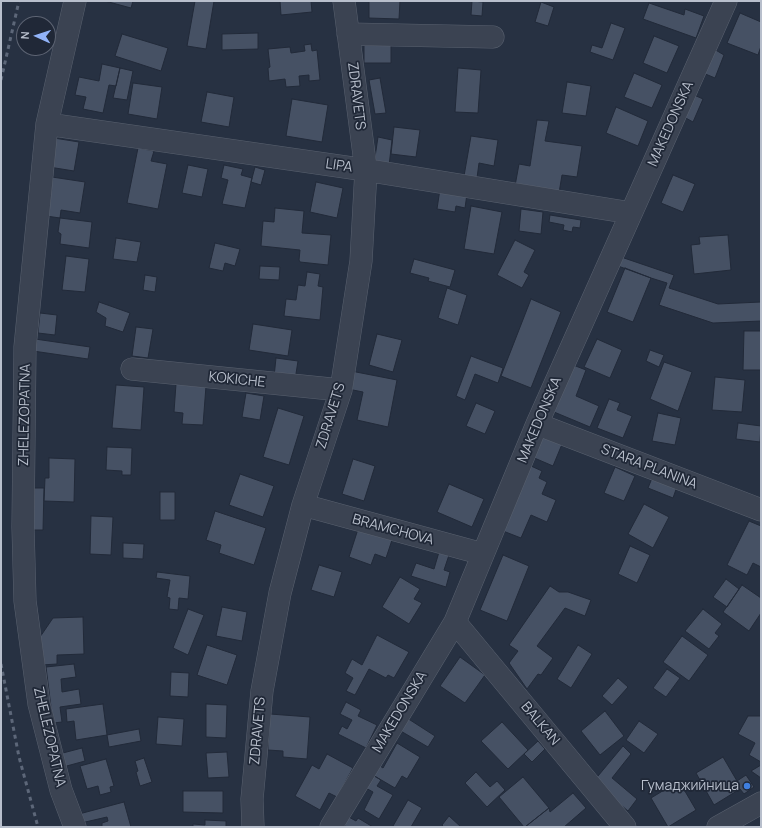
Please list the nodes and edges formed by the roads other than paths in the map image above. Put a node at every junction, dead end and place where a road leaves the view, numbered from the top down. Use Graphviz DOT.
graph roads {
  1 [pos="75,1"];
  2 [pos="344,1"];
  3 [pos="726,1"];
  4 [pos="348,34"];
  5 [pos="493,37"];
  6 [pos="47,124"];
  7 [pos="366,170"];
  8 [pos="631,213"];
  9 [pos="132,370"];
  10 [pos="341,390"];
  11 [pos="537,424"];
  12 [pos="303,505"];
  13 [pos="761,510"];
  14 [pos="483,554"];
  15 [pos="455,622"];
  16 [pos="761,803"];
  17 [pos="75,827"];
  18 [pos="253,827"];
  19 [pos="331,827"];
  20 [pos="625,827"];
  21 [pos="718,827"];
  1 -- 6 [label="street, ZHELEZOPATNA"];
  2 -- 4 [label="street, ZDRAVETS"];
  3 -- 8 [label="street, MAKEDONSKA"];
  4 -- 5 [label="street"];
  4 -- 7 [label="street, ZDRAVETS"];
  6 -- 7 [label="street, LIPA"];
  6 -- 17 [label="street, ZHELEZOPATNA"];
  7 -- 8 [label="street, LIPA"];
  7 -- 10 [label="street, ZDRAVETS"];
  8 -- 11 [label="street, MAKEDONSKA"];
  9 -- 10 [label="street, KOKICHE"];
  10 -- 12 [label="street, ZDRAVETS"];
  11 -- 13 [label="street, STARA PLANINA"];
  11 -- 14 [label="street, MAKEDONSKA"];
  12 -- 14 [label="street, BRAMCHOVA"];
  12 -- 18 [label="street, ZDRAVETS"];
  14 -- 15 [label="street, MAKEDONSKA"];
  15 -- 19 [label="street, MAKEDONSKA"];
  15 -- 20 [label="street, BALKAN"];
  16 -- 21 [label="street"];
}
